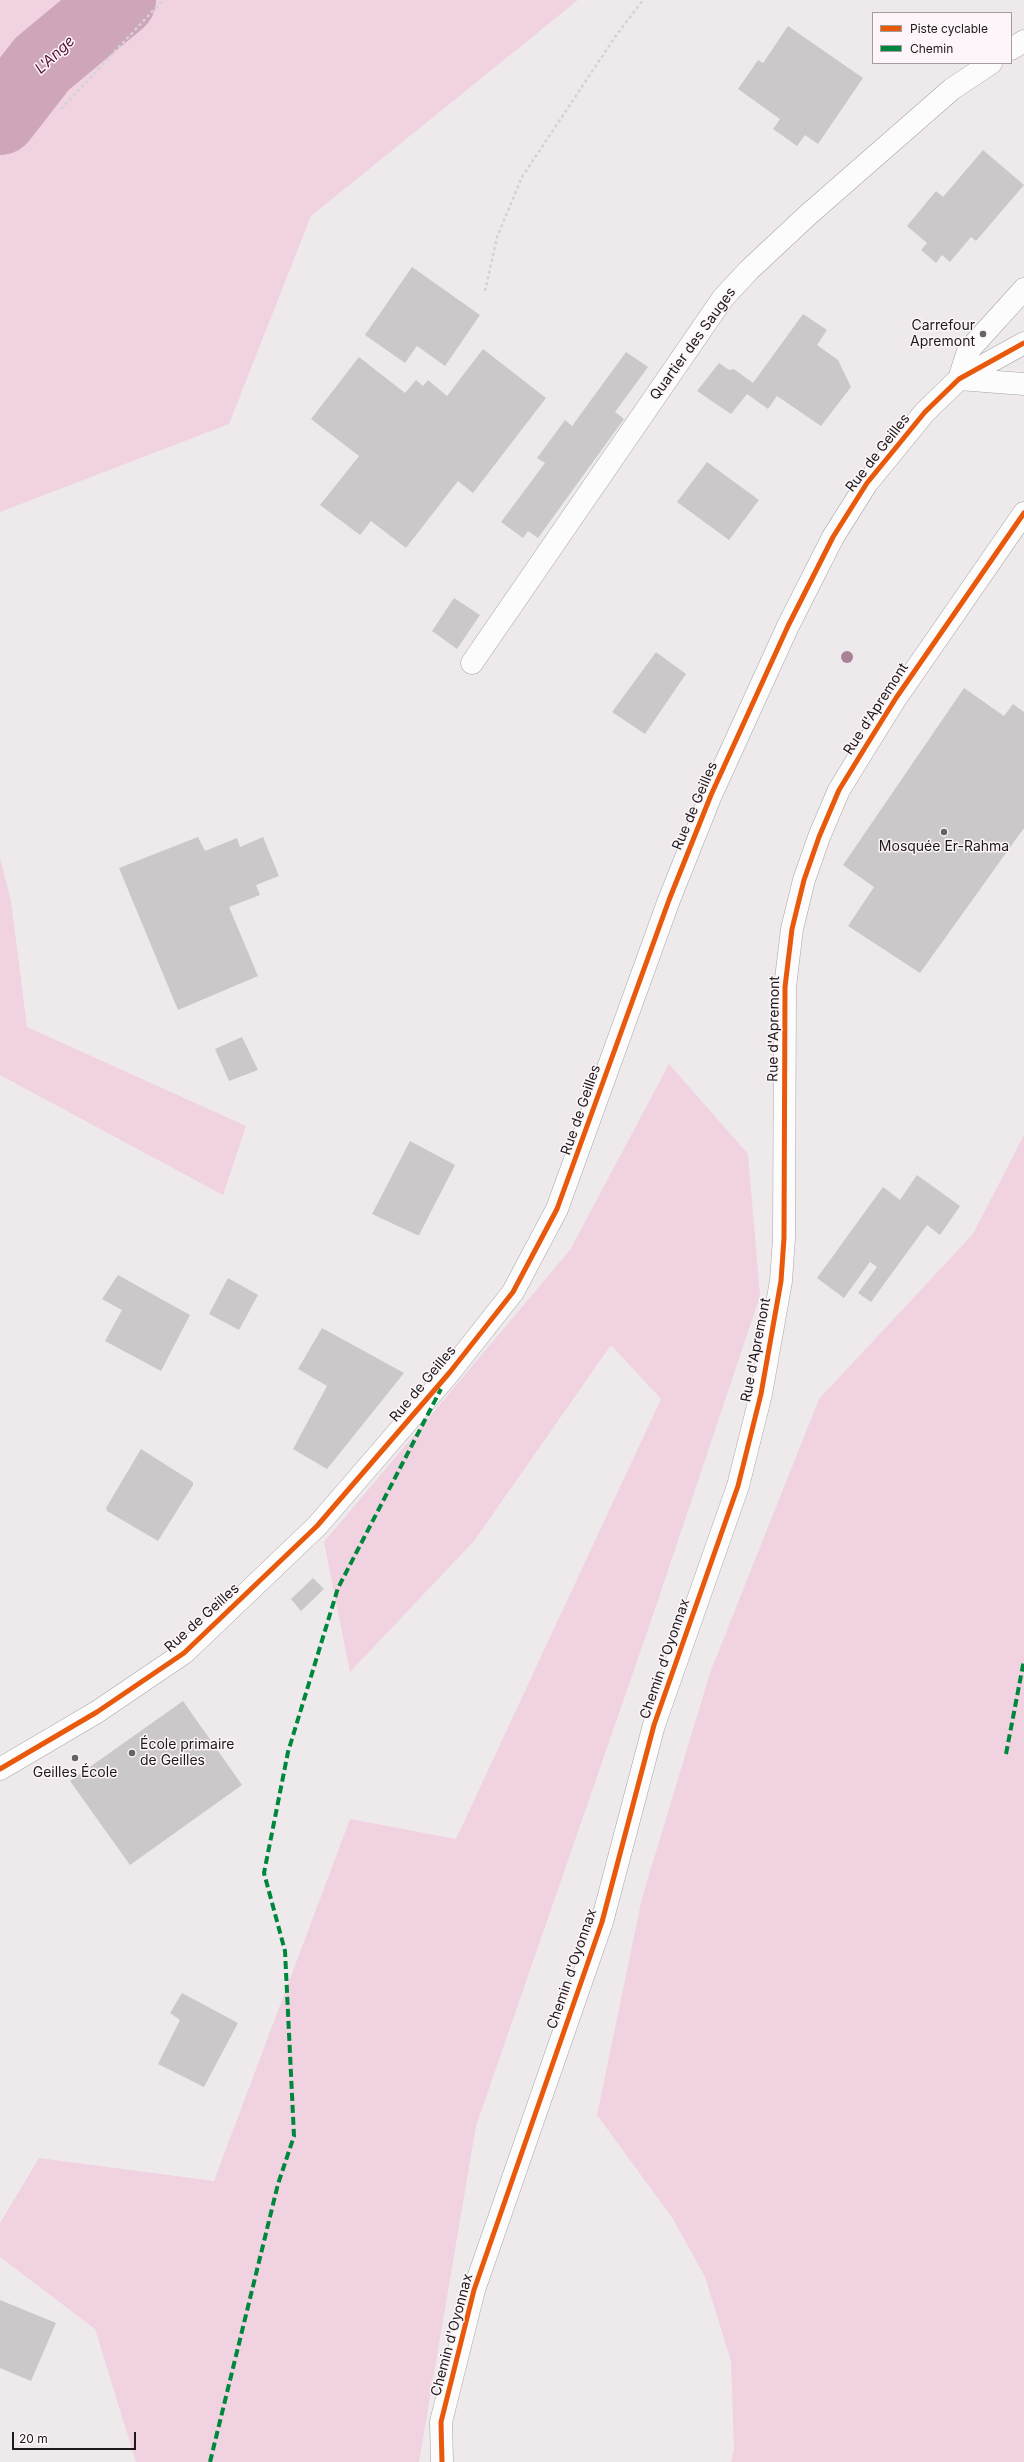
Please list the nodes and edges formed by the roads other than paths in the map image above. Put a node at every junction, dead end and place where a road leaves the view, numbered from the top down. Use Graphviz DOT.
graph roads {
  1 [pos="1024,41"];
  2 [pos="1012,48"];
  3 [pos="990,64"];
  4 [pos="1024,289"];
  5 [pos="1024,343"];
  6 [pos="959,379"];
  7 [pos="1024,384"];
  8 [pos="1024,513"];
  9 [pos="472,663"];
  10 [pos="738,1486"];
  11 [pos="0,1769"];
  12 [pos="442,2462"];
  1 -- 2 [label="street"];
  3 -- 9 [label="street, Quartier des Sauges"];
  4 -- 6 [label="street, Rue de Geilles"];
  5 -- 6 [label="street, Rue de Geilles"];
  6 -- 7 [label="street"];
  6 -- 11 [label="street, Rue de Geilles"];
  8 -- 10 [label="street, Rue d'Apremont"];
  10 -- 12 [label="street, Chemin d'Oyonnax"];
}
